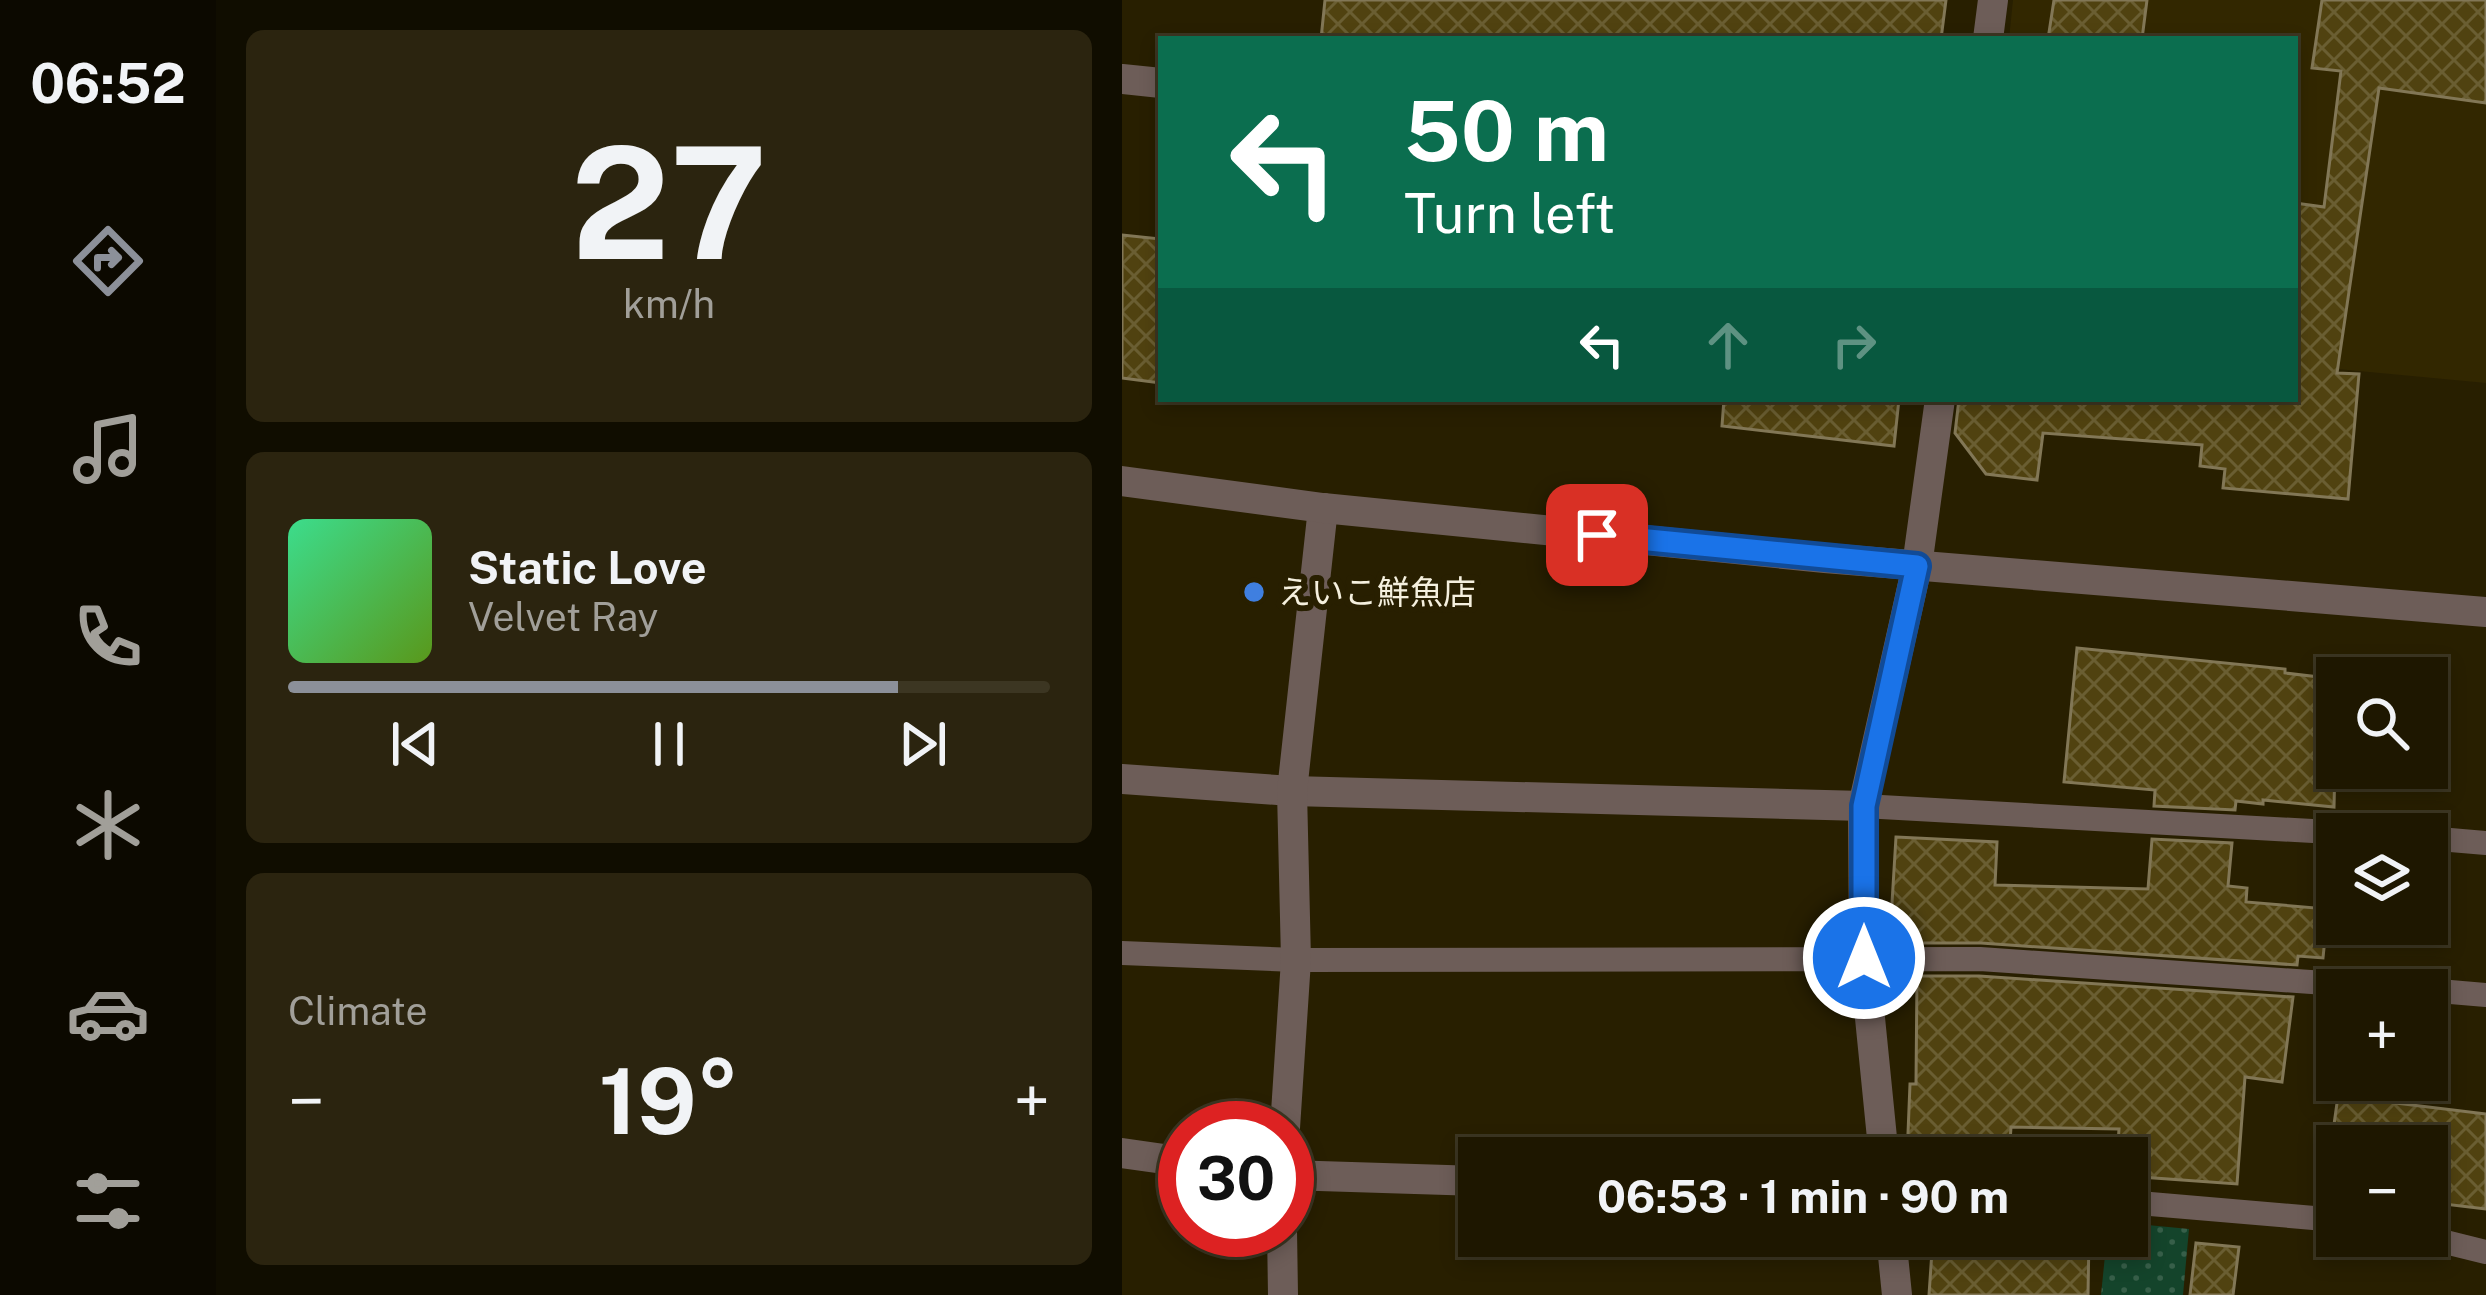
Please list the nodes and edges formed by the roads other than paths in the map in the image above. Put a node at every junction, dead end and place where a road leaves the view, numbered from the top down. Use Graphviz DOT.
graph roads {
  1 [pos="1993,0"];
  2 [pos="1988,36"];
  3 [pos="1122,79"];
  4 [pos="1158,83"];
  5 [pos="1940,402"];
  6 [pos="1122,481"];
  7 [pos="1323,508"];
  8 [pos="1917,566"];
  9 [pos="2486,612"];
  10 [pos="1122,779"];
  11 [pos="1292,791"];
  12 [pos="1864,806"];
  13 [pos="2316,831"];
  14 [pos="2448,839"];
  15 [pos="2486,842"];
  16 [pos="1122,953"];
  17 [pos="1864,958"];
  18 [pos="1296,960"];
  19 [pos="2316,982"];
  20 [pos="2448,992"];
  21 [pos="2486,995"];
  22 [pos="1287,1101"];
  23 [pos="1882,1137"];
  24 [pos="1122,1153"];
  25 [pos="1158,1158"];
  26 [pos="1314,1176"];
  27 [pos="1458,1180"];
  28 [pos="2148,1204"];
  29 [pos="2316,1218"];
  30 [pos="2448,1243"];
  31 [pos="2486,1252"];
  32 [pos="1282,1257"];
  33 [pos="1893,1257"];
  34 [pos="1282,1295"];
  35 [pos="1897,1295"];
  1 -- 2 [label="street"];
  3 -- 4 [label="street"];
  5 -- 8 [label="street"];
  6 -- 7 [label="street"];
  7 -- 8 [label="street"];
  7 -- 11 [label="street"];
  8 -- 9 [label="street"];
  8 -- 12 [label="street"];
  10 -- 11 [label="street"];
  11 -- 12 [label="street"];
  11 -- 18 [label="street"];
  12 -- 13 [label="lane"];
  12 -- 17 [label="street"];
  14 -- 15 [label="lane"];
  16 -- 18 [label="lane"];
  17 -- 18 [label="lane"];
  17 -- 19 [label="lane"];
  17 -- 23 [label="street"];
  18 -- 22 [label="street"];
  20 -- 21 [label="lane"];
  24 -- 25 [label="street"];
  26 -- 27 [label="street"];
  28 -- 29 [label="lane"];
  30 -- 31 [label="lane"];
  32 -- 34 [label="street"];
  33 -- 35 [label="street"];
}
